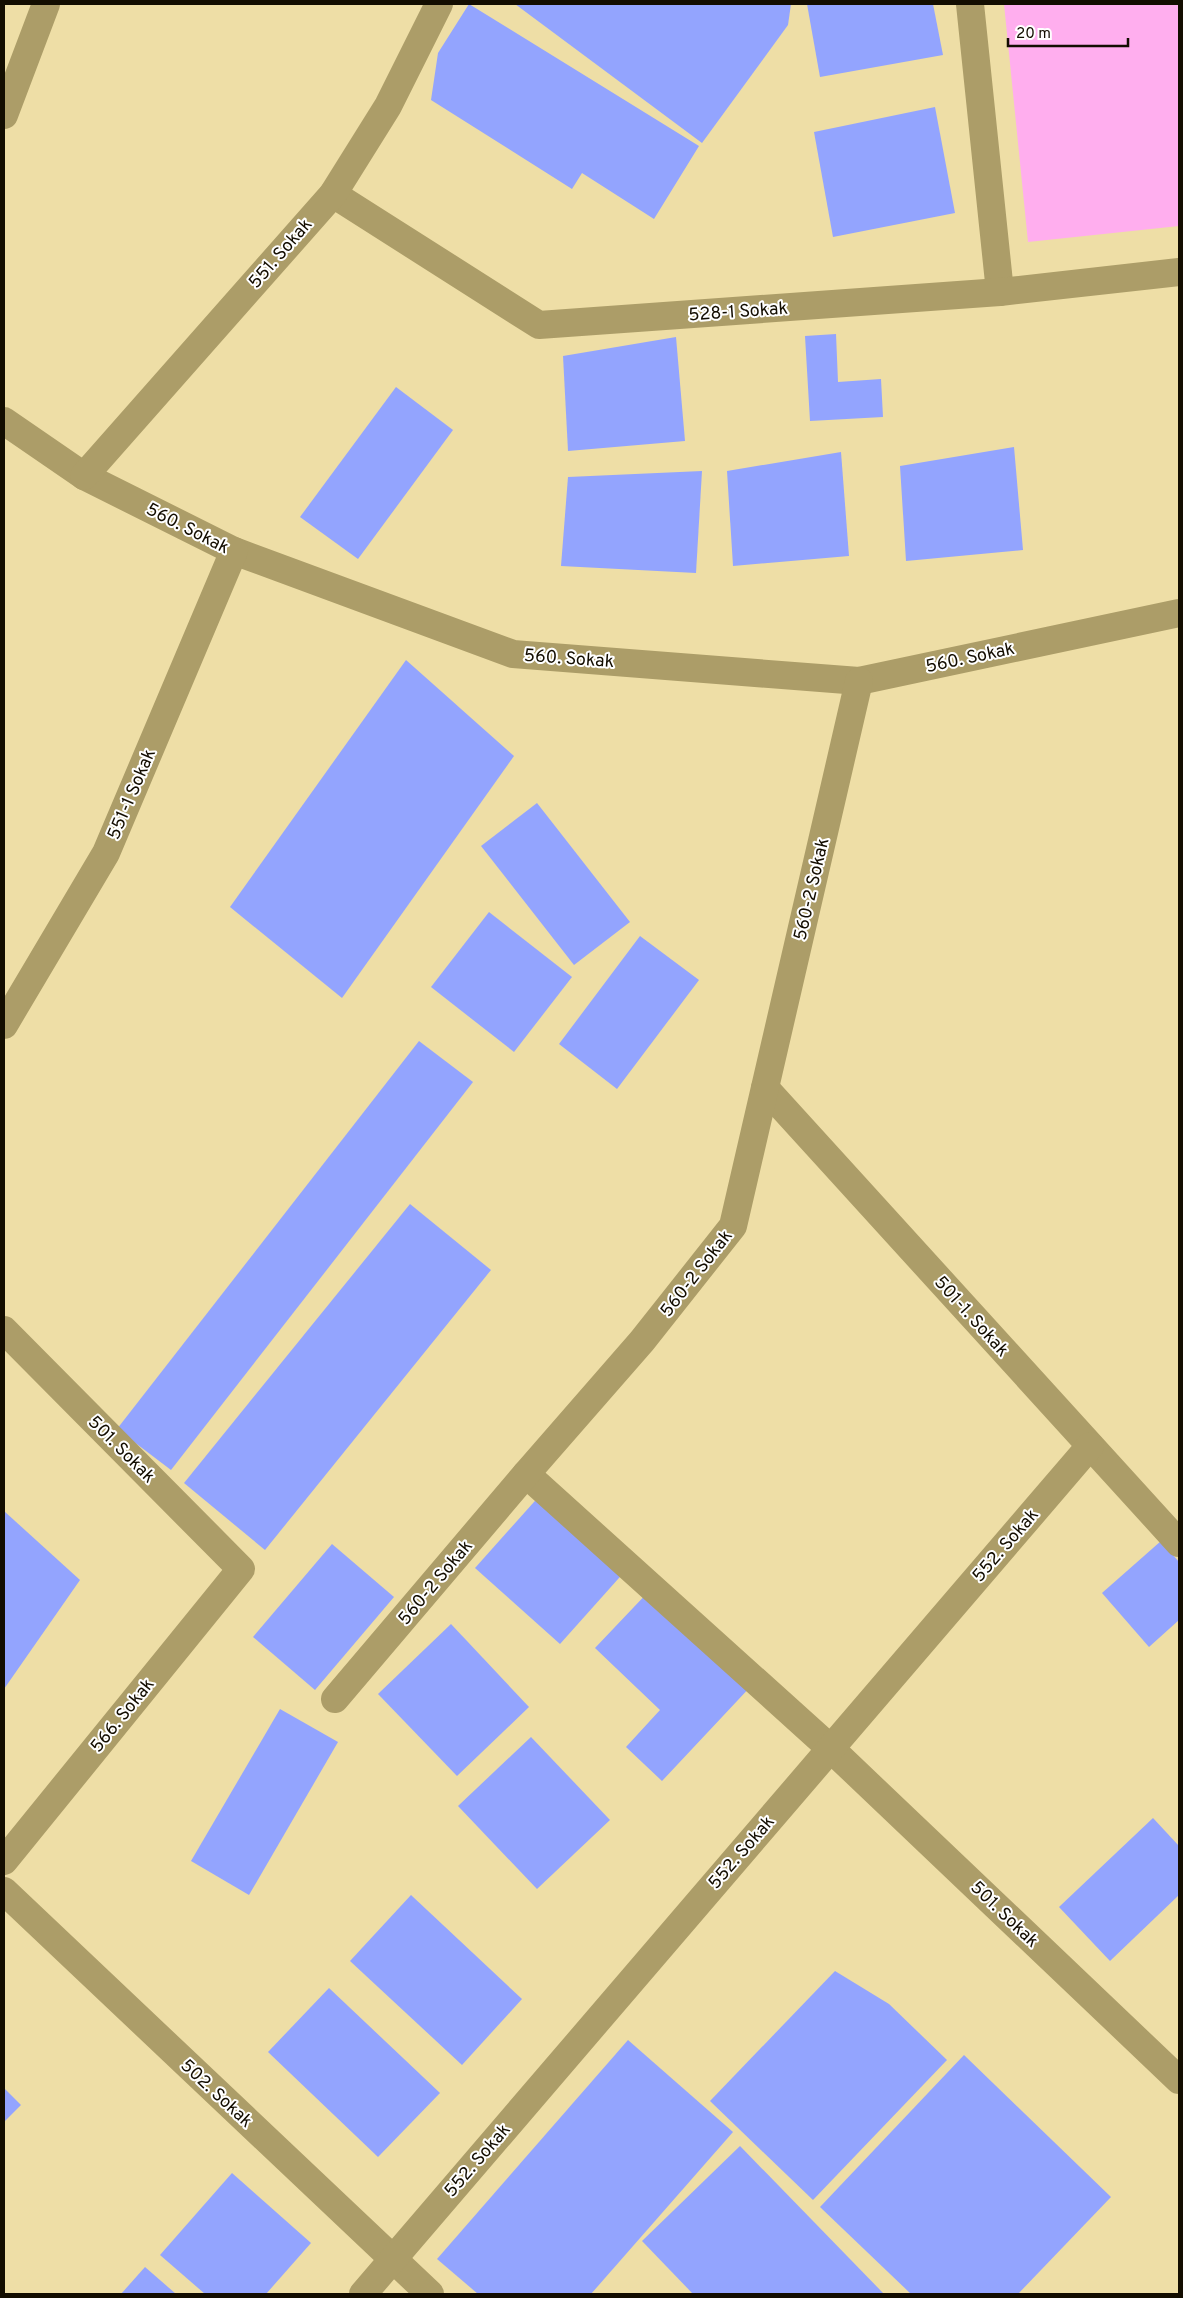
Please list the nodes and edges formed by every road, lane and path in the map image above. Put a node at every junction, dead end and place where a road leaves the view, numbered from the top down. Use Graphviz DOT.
graph roads {
  1 [pos="46,4"];
  2 [pos="439,4"];
  3 [pos="970,4"];
  4 [pos="4,115"];
  5 [pos="333,194"];
  6 [pos="1179,272"];
  7 [pos="1000,292"];
  8 [pos="4,421"];
  9 [pos="84,476"];
  10 [pos="234,551"];
  11 [pos="1179,613"];
  12 [pos="858,681"];
  13 [pos="4,1025"];
  14 [pos="765,1088"];
  15 [pos="4,1330"];
  16 [pos="1090,1446"];
  17 [pos="526,1474"];
  18 [pos="1179,1543"];
  19 [pos="241,1569"];
  20 [pos="335,1699"];
  21 [pos="830,1748"];
  22 [pos="4,1861"];
  23 [pos="4,1891"];
  24 [pos="1179,2080"];
  25 [pos="392,2259"];
  26 [pos="363,2294"];
  27 [pos="430,2294"];
  1 -- 4 [label="street"];
  2 -- 5 [label="street, 551. Sokak"];
  3 -- 7 [label="street"];
  5 -- 7 [label="street, 528-1 Sokak"];
  5 -- 9 [label="street, 551. Sokak"];
  6 -- 7 [label="street, 528-1 Sokak"];
  8 -- 9 [label="street, 560. Sokak"];
  9 -- 10 [label="street, 560. Sokak"];
  10 -- 12 [label="street, 560. Sokak"];
  10 -- 13 [label="street, 551-1 Sokak"];
  11 -- 12 [label="street, 560. Sokak"];
  12 -- 14 [label="street, 560-2 Sokak"];
  14 -- 16 [label="street, 501-1. Sokak"];
  14 -- 17 [label="street, 560-2 Sokak"];
  15 -- 19 [label="street, 501. Sokak"];
  16 -- 18 [label="street, 501-1. Sokak"];
  16 -- 21 [label="street, 552. Sokak"];
  17 -- 20 [label="street, 560-2 Sokak"];
  17 -- 21 [label="street, 501. Sokak"];
  19 -- 22 [label="street, 566. Sokak"];
  21 -- 24 [label="street, 501. Sokak"];
  21 -- 25 [label="street, 552. Sokak"];
  23 -- 25 [label="street, 502. Sokak"];
  25 -- 26 [label="street, 552. Sokak"];
  25 -- 27 [label="street, 502. Sokak"];
}
